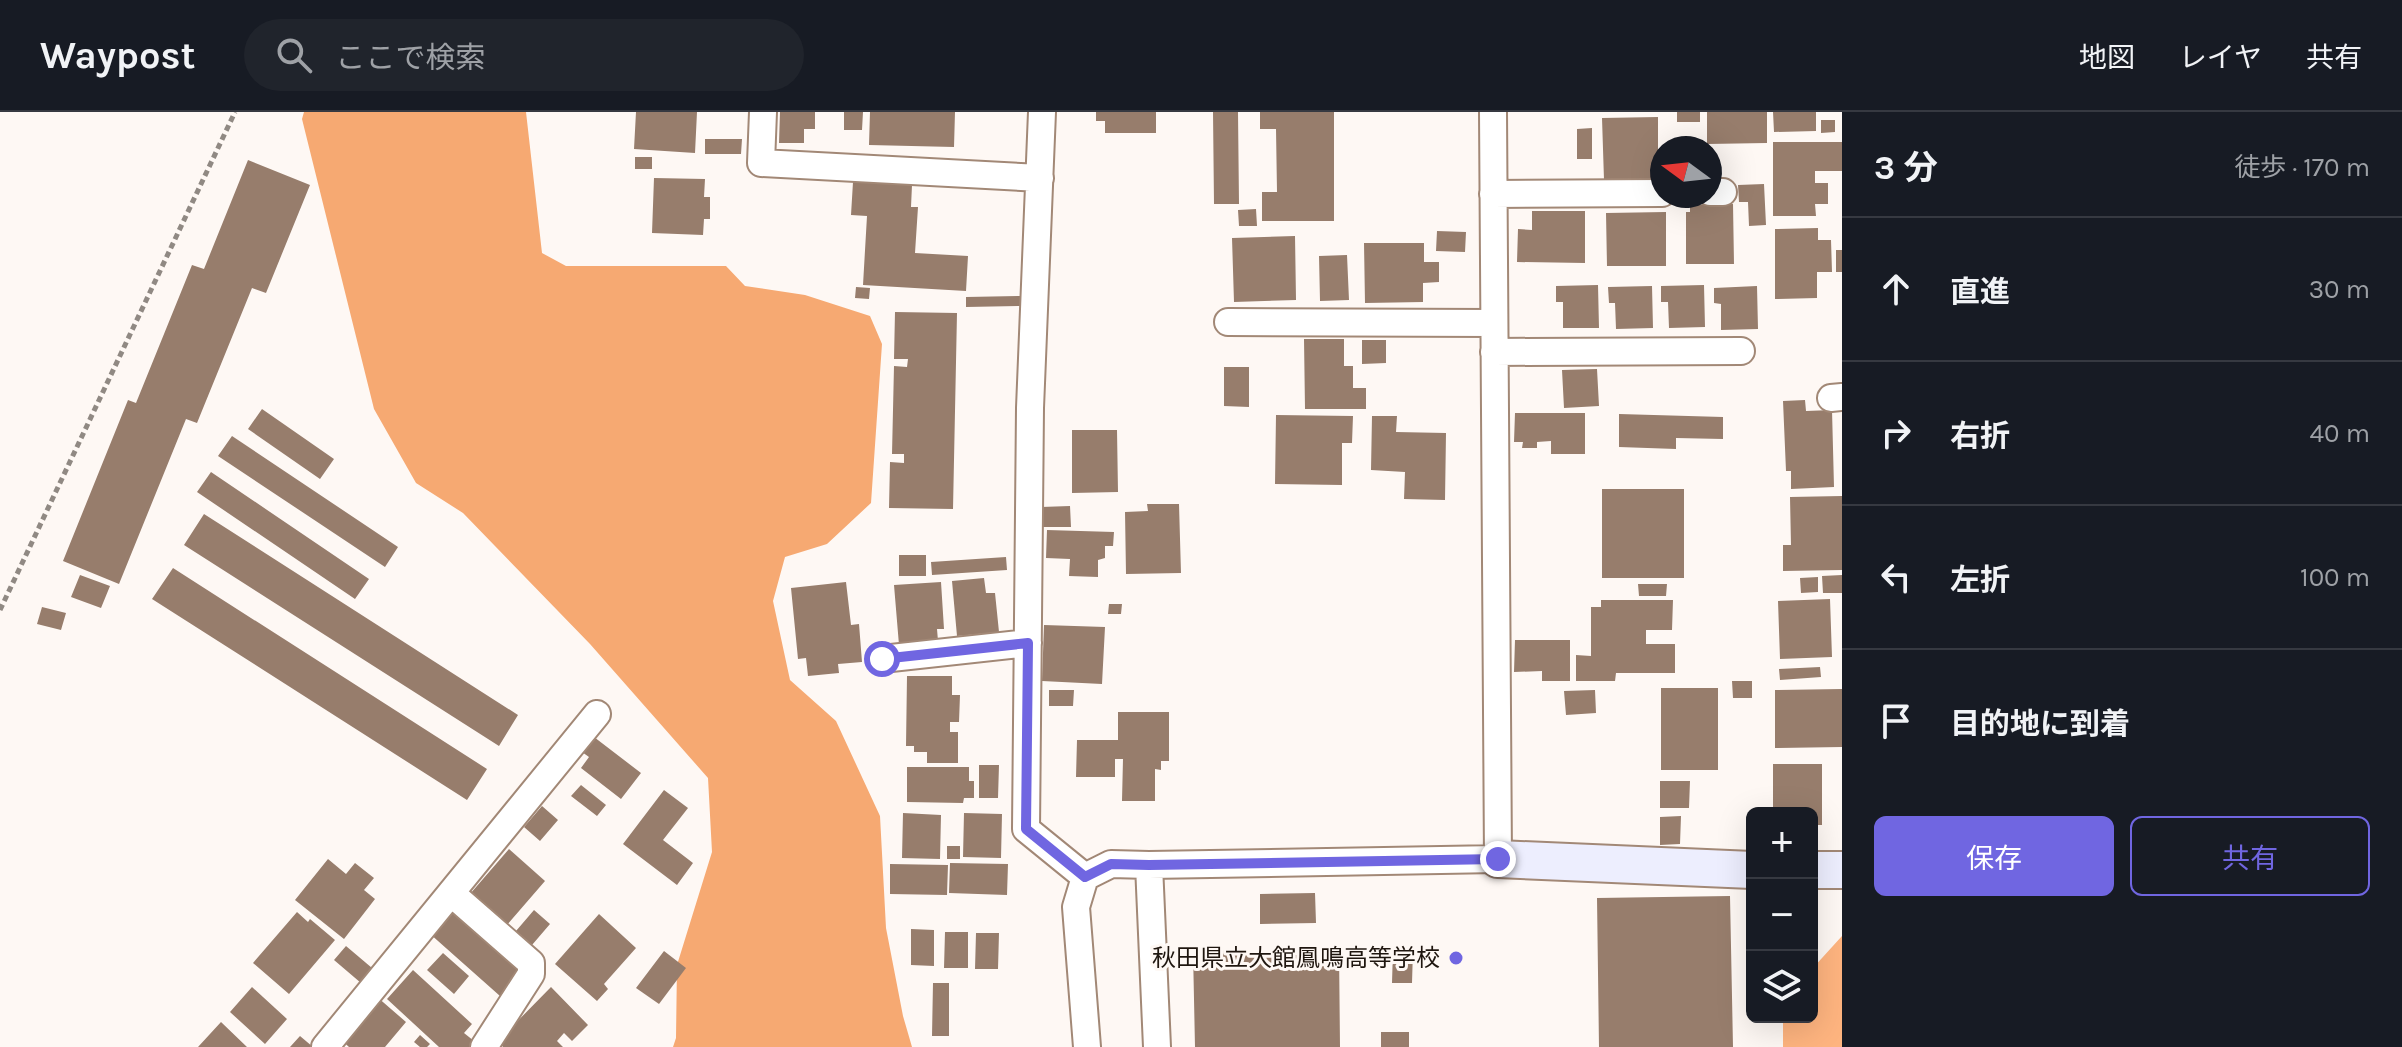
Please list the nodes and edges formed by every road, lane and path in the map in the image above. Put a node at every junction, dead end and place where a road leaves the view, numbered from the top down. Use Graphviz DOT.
graph roads {
  1 [pos="235,112"];
  2 [pos="763,112"];
  3 [pos="1042,112"];
  4 [pos="1493,112"];
  5 [pos="1040,178"];
  6 [pos="1650,193"];
  7 [pos="1493,194"];
  8 [pos="1228,322"];
  9 [pos="1494,323"];
  10 [pos="1741,351"];
  11 [pos="1494,352"];
  12 [pos="0,610"];
  13 [pos="1028,643"];
  14 [pos="882,659"];
  15 [pos="597,714"];
  16 [pos="1498,859"];
  17 [pos="1149,865"];
  18 [pos="1746,870"];
  19 [pos="1818,870"];
  20 [pos="1842,870"];
  21 [pos="1085,877"];
  22 [pos="451,893"];
  23 [pos="325,1047"];
  24 [pos="484,1047"];
  25 [pos="1087,1047"];
  26 [pos="1157,1047"];
  1 -- 12 [label="path"];
  2 -- 5 [label="street"];
  3 -- 5 [label="street"];
  4 -- 7 [label="street"];
  5 -- 13 [label="street"];
  6 -- 7 [label="street"];
  7 -- 9 [label="street"];
  8 -- 9 [label="street"];
  9 -- 11 [label="street"];
  10 -- 11 [label="street"];
  11 -- 16 [label="street"];
  13 -- 14 [label="street"];
  13 -- 21 [label="street"];
  15 -- 22 [label="street"];
  16 -- 17 [label="street"];
  16 -- 18 [label="street"];
  17 -- 21 [label="street"];
  17 -- 26 [label="street"];
  19 -- 20 [label="street"];
  21 -- 25 [label="street"];
  22 -- 23 [label="street"];
  22 -- 24 [label="street"];
}
